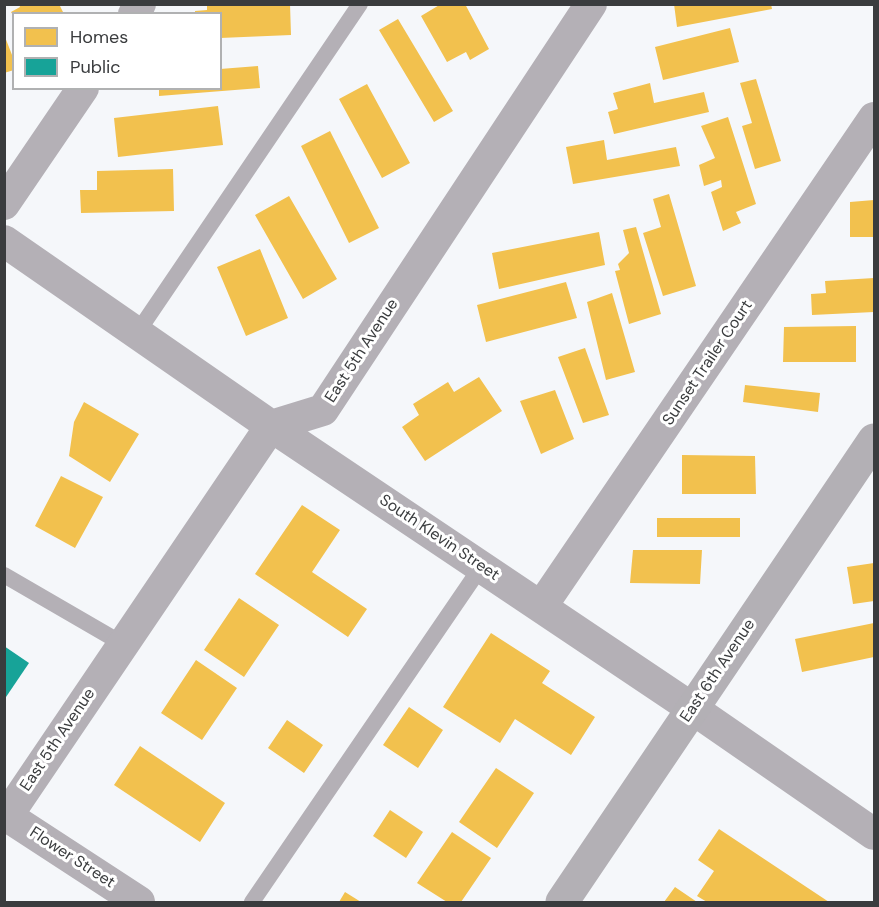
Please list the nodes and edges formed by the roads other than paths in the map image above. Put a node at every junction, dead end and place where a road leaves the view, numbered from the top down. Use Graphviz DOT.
graph roads {
  1 [pos="360,4"];
  2 [pos="591,4"];
  3 [pos="82,90"];
  4 [pos="874,118"];
  5 [pos="4,204"];
  6 [pos="4,241"];
  7 [pos="137,333"];
  8 [pos="272,426"];
  9 [pos="874,440"];
  10 [pos="481,567"];
  11 [pos="4,574"];
  12 [pos="541,607"];
  13 [pos="123,644"];
  14 [pos="693,709"];
  15 [pos="6,815"];
  16 [pos="874,834"];
  17 [pos="139,903"];
  18 [pos="252,903"];
  19 [pos="562,903"];
  1 -- 7 [label="lane"];
  2 -- 8 [label="street, East 5th Avenue"];
  3 -- 5 [label="street"];
  4 -- 12 [label="street, Sunset Trailer Court"];
  6 -- 7 [label="street, South Klevin Street"];
  7 -- 8 [label="street, South Klevin Street"];
  8 -- 10 [label="street, South Klevin Street"];
  8 -- 13 [label="street, East 5th Avenue"];
  9 -- 14 [label="street, East 6th Avenue"];
  10 -- 12 [label="street, South Klevin Street"];
  10 -- 18 [label="lane"];
  11 -- 13 [label="lane"];
  12 -- 14 [label="street, South Klevin Street"];
  13 -- 15 [label="street, East 5th Avenue"];
  14 -- 16 [label="street, South Klevin Street"];
  14 -- 19 [label="street, East 6th Avenue"];
  15 -- 17 [label="street, Flower Street"];
}
